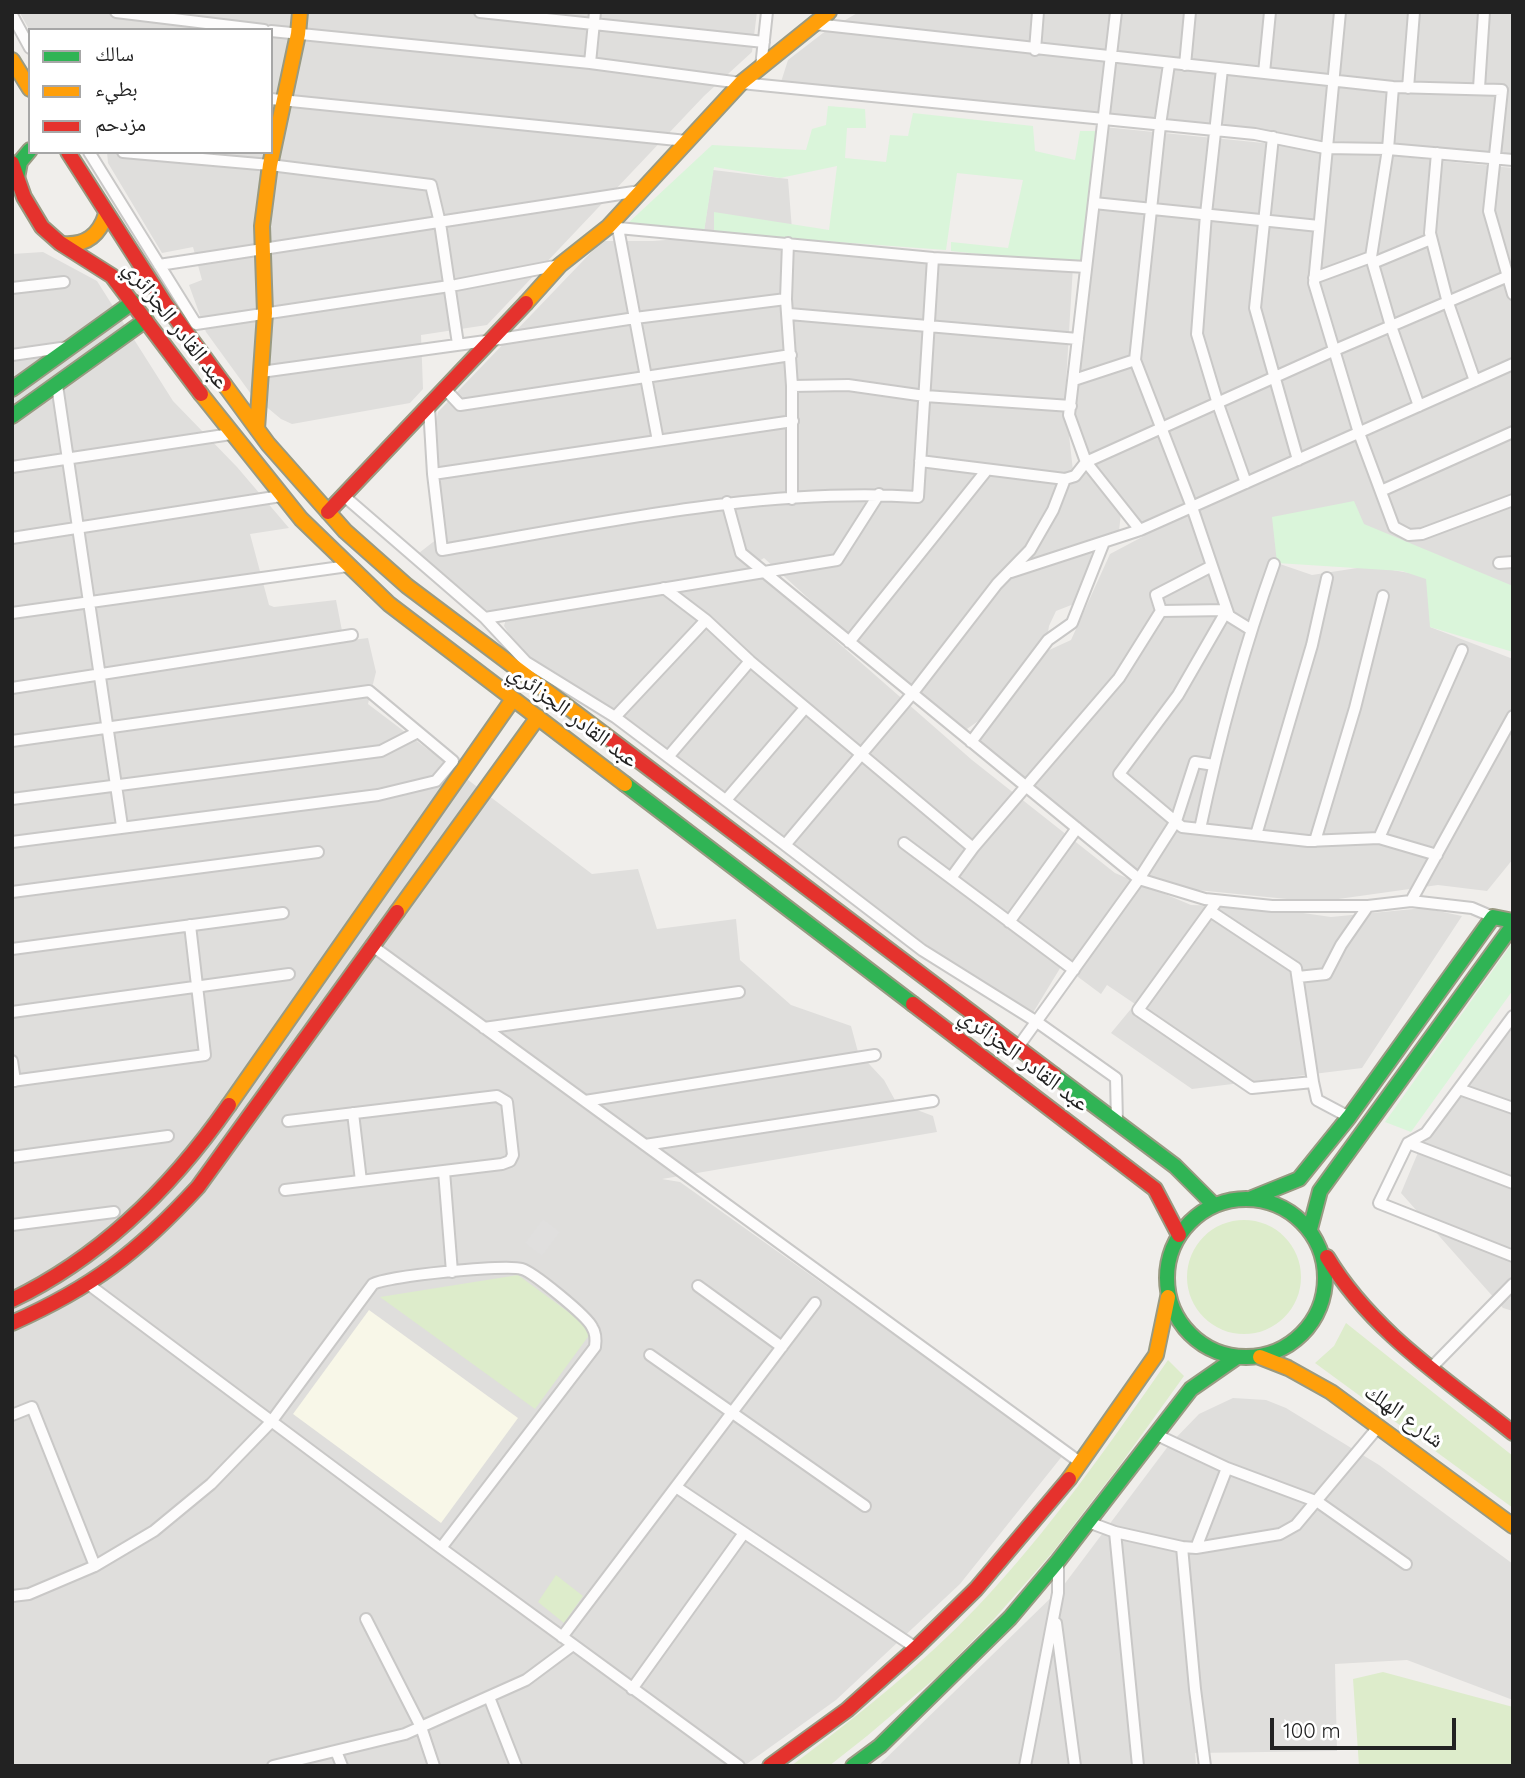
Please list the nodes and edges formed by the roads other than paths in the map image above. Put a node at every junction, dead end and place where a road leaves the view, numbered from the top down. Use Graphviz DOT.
graph roads {
  1 [pos="116,12"];
  2 [pos="300,12"];
  3 [pos="480,12"];
  4 [pos="595,12"];
  5 [pos="767,12"];
  6 [pos="829,12"];
  7 [pos="1038,12"];
  8 [pos="1115,12"];
  9 [pos="1189,12"];
  10 [pos="1270,12"];
  11 [pos="1340,12"];
  12 [pos="1414,12"];
  13 [pos="1484,12"];
  14 [pos="12,15"];
  15 [pos="815,24"];
  16 [pos="593,25"];
  17 [pos="248,28"];
  18 [pos="273,31"];
  19 [pos="298,34"];
  20 [pos="764,42"];
  21 [pos="28,44"];
  22 [pos="1035,50"];
  23 [pos="1111,57"];
  24 [pos="12,60"];
  25 [pos="590,63"];
  26 [pos="1169,64"];
  27 [pos="1185,65"];
  28 [pos="761,68"];
  29 [pos="1222,69"];
  30 [pos="1264,73"];
  31 [pos="1333,79"];
  32 [pos="741,83"];
  33 [pos="28,86"];
  34 [pos="1393,87"];
  35 [pos="1408,88"];
  36 [pos="1479,88"];
  37 [pos="277,100"];
  38 [pos="1104,119"];
  39 [pos="1160,125"];
  40 [pos="1216,130"];
  41 [pos="273,137"];
  42 [pos="1273,137"];
  43 [pos="687,141"];
  44 [pos="1325,148"];
  45 [pos="1388,149"];
  46 [pos="28,153"];
  47 [pos="1437,153"];
  48 [pos="69,154"];
  49 [pos="90,154"];
  50 [pos="146,154"];
  51 [pos="271,154"];
  52 [pos="1494,159"];
  53 [pos="1513,160"];
  54 [pos="270,165"];
  55 [pos="15,171"];
  56 [pos="640,191"];
  57 [pos="1094,203"];
  58 [pos="1152,209"];
  59 [pos="106,214"];
  60 [pos="1206,214"];
  61 [pos="1264,221"];
  62 [pos="440,223"];
  63 [pos="1319,226"];
  64 [pos="613,227"];
  65 [pos="1431,239"];
  66 [pos="788,243"];
  67 [pos="61,244"];
  68 [pos="262,250"];
  69 [pos="933,258"];
  70 [pos="1372,260"];
  71 [pos="159,265"];
  72 [pos="560,265"];
  73 [pos="1087,267"];
  74 [pos="1510,275"];
  75 [pos="1314,278"];
  76 [pos="64,282"];
  77 [pos="450,285"];
  78 [pos="12,288"];
  79 [pos="1513,294"];
  80 [pos="786,299"];
  81 [pos="133,302"];
  82 [pos="1448,303"];
  83 [pos="265,313"];
  84 [pos="789,314"];
  85 [pos="635,318"];
  86 [pos="146,320"];
  87 [pos="930,326"];
  88 [pos="1391,326"];
  89 [pos="1078,339"];
  90 [pos="493,341"];
  91 [pos="458,344"];
  92 [pos="72,346"];
  93 [pos="1335,350"];
  94 [pos="12,355"];
  95 [pos="791,355"];
  96 [pos="1135,360"];
  97 [pos="1513,364"];
  98 [pos="261,372"];
  99 [pos="645,377"];
  100 [pos="1275,379"];
  101 [pos="1074,380"];
  102 [pos="1475,381"];
  103 [pos="57,385"];
  104 [pos="792,386"];
  105 [pos="12,389"];
  106 [pos="446,390"];
  107 [pos="925,396"];
  108 [pos="1218,404"];
  109 [pos="1071,406"];
  110 [pos="1419,406"];
  111 [pos="429,407"];
  112 [pos="12,416"];
  113 [pos="793,421"];
  114 [pos="257,429"];
  115 [pos="1161,429"];
  116 [pos="1513,432"];
  117 [pos="1359,433"];
  118 [pos="231,434"];
  119 [pos="658,441"];
  120 [pos="68,460"];
  121 [pos="1298,460"];
  122 [pos="920,461"];
  123 [pos="1086,463"];
  124 [pos="12,467"];
  125 [pos="986,471"];
  126 [pos="433,474"];
  127 [pos="1065,479"];
  128 [pos="1247,483"];
  129 [pos="1381,491"];
  130 [pos="879,494"];
  131 [pos="281,496"];
  132 [pos="344,496"];
  133 [pos="792,499"];
  134 [pos="1513,500"];
  135 [pos="727,502"];
  136 [pos="1192,507"];
  137 [pos="328,512"];
  138 [pos="78,528"];
  139 [pos="1140,530"];
  140 [pos="12,538"];
  141 [pos="1104,542"];
  142 [pos="1513,562"];
  143 [pos="1274,564"];
  144 [pos="1499,564"];
  145 [pos="348,566"];
  146 [pos="1212,566"];
  147 [pos="763,571"];
  148 [pos="1007,573"];
  149 [pos="1327,578"];
  150 [pos="664,588"];
  151 [pos="1383,596"];
  152 [pos="89,603"];
  153 [pos="1227,610"];
  154 [pos="1161,611"];
  155 [pos="12,613"];
  156 [pos="485,618"];
  157 [pos="706,620"];
  158 [pos="1250,629"];
  159 [pos="352,635"];
  160 [pos="849,642"];
  161 [pos="1462,650"];
  162 [pos="750,661"];
  163 [pos="100,674"];
  164 [pos="12,688"];
  165 [pos="912,694"];
  166 [pos="513,699"];
  167 [pos="805,708"];
  168 [pos="1513,716"];
  169 [pos="538,717"];
  170 [pos="615,717"];
  171 [pos="108,727"];
  172 [pos="418,732"];
  173 [pos="12,741"];
  174 [pos="971,742"];
  175 [pos="860,755"];
  176 [pos="668,757"];
  177 [pos="1214,765"];
  178 [pos="116,785"];
  179 [pos="1026,787"];
  180 [pos="12,799"];
  181 [pos="726,800"];
  182 [pos="1175,821"];
  183 [pos="122,826"];
  184 [pos="1077,828"];
  185 [pos="1200,829"];
  186 [pos="1256,835"];
  187 [pos="1378,838"];
  188 [pos="1315,841"];
  189 [pos="12,842"];
  190 [pos="904,843"];
  191 [pos="785,845"];
  192 [pos="974,848"];
  193 [pos="318,852"];
  194 [pos="1437,855"];
  195 [pos="951,878"];
  196 [pos="1139,879"];
  197 [pos="12,892"];
  198 [pos="1217,901"];
  199 [pos="1411,901"];
  200 [pos="1368,906"];
  201 [pos="1210,911"];
  202 [pos="283,913"];
  203 [pos="1493,917"];
  204 [pos="1009,922"];
  205 [pos="1513,923"];
  206 [pos="191,925"];
  207 [pos="371,945"];
  208 [pos="12,949"];
  209 [pos="1074,970"];
  210 [pos="289,974"];
  211 [pos="1298,977"];
  212 [pos="198,987"];
  213 [pos="739,992"];
  214 [pos="12,1012"];
  215 [pos="1513,1016"];
  216 [pos="1037,1022"];
  217 [pos="484,1028"];
  218 [pos="1500,1033"];
  219 [pos="1513,1038"];
  220 [pos="1018,1047"];
  221 [pos="875,1055"];
  222 [pos="12,1061"];
  223 [pos="14,1081"];
  224 [pos="1313,1082"];
  225 [pos="1459,1089"];
  226 [pos="585,1101"];
  227 [pos="933,1101"];
  228 [pos="1513,1108"];
  229 [pos="353,1113"];
  230 [pos="1349,1117"];
  231 [pos="288,1121"];
  232 [pos="1117,1122"];
  233 [pos="168,1136"];
  234 [pos="1408,1143"];
  235 [pos="645,1145"];
  236 [pos="12,1157"];
  237 [pos="444,1171"];
  238 [pos="361,1181"];
  239 [pos="1513,1183"];
  240 [pos="285,1190"];
  241 [pos="1252,1198"];
  242 [pos="1214,1205"];
  243 [pos="114,1212"];
  244 [pos="12,1225"];
  245 [pos="1310,1229"];
  246 [pos="1179,1235"];
  247 [pos="1320,1247"];
  248 [pos="1513,1256"];
  249 [pos="452,1272"];
  250 [pos="88,1284"];
  251 [pos="1513,1284"];
  252 [pos="698,1286"];
  253 [pos="1168,1297"];
  254 [pos="12,1300"];
  255 [pos="815,1303"];
  256 [pos="12,1323"];
  257 [pos="782,1347"];
  258 [pos="650,1355"];
  259 [pos="1237,1357"];
  260 [pos="1260,1357"];
  261 [pos="1431,1368"];
  262 [pos="732,1413"];
  263 [pos="12,1415"];
  264 [pos="271,1422"];
  265 [pos="1379,1426"];
  266 [pos="1513,1433"];
  267 [pos="1157,1435"];
  268 [pos="1081,1463"];
  269 [pos="1227,1468"];
  270 [pos="676,1487"];
  271 [pos="1318,1502"];
  272 [pos="864,1506"];
  273 [pos="1088,1522"];
  274 [pos="1513,1526"];
  275 [pos="1115,1532"];
  276 [pos="744,1533"];
  277 [pos="1182,1547"];
  278 [pos="441,1548"];
  279 [pos="1196,1548"];
  280 [pos="1058,1561"];
  281 [pos="1406,1564"];
  282 [pos="95,1566"];
  283 [pos="12,1596"];
  284 [pos="1055,1612"];
  285 [pos="366,1619"];
  286 [pos="562,1637"];
  287 [pos="573,1645"];
  288 [pos="916,1648"];
  289 [pos="632,1689"];
  290 [pos="488,1697"];
  291 [pos="421,1727"];
  292 [pos="336,1751"];
  293 [pos="273,1766"];
  294 [pos="342,1766"];
  295 [pos="434,1766"];
  296 [pos="516,1766"];
  297 [pos="739,1766"];
  298 [pos="770,1766"];
  299 [pos="853,1766"];
  300 [pos="1025,1766"];
  301 [pos="1075,1766"];
  302 [pos="1138,1766"];
  303 [pos="1205,1766"];
  1 -- 17 [label="street"];
  2 -- 19 [label="main road"];
  3 -- 16 [label="street"];
  4 -- 16 [label="street"];
  5 -- 20 [label="street"];
  6 -- 15 [label="main road"];
  7 -- 22 [label="street"];
  8 -- 23 [label="street"];
  9 -- 27 [label="street"];
  10 -- 30 [label="street"];
  11 -- 31 [label="street"];
  12 -- 35 [label="street"];
  13 -- 36 [label="street"];
  14 -- 21 [label="street"];
  15 -- 22 [label="street"];
  15 -- 28 [label="main road"];
  16 -- 20 [label="street"];
  16 -- 25 [label="street"];
  18 -- 19 [label="street"];
  19 -- 25 [label="street"];
  19 -- 37 [label="main road"];
  20 -- 28 [label="street"];
  22 -- 23 [label="street"];
  23 -- 26 [label="street"];
  23 -- 38 [label="street"];
  24 -- 33 [label="main road"];
  25 -- 32 [label="street"];
  26 -- 27 [label="street"];
  26 -- 39 [label="street"];
  27 -- 29 [label="street"];
  28 -- 32 [label="main road"];
  29 -- 30 [label="street"];
  29 -- 40 [label="street"];
  30 -- 31 [label="street"];
  31 -- 34 [label="street"];
  31 -- 44 [label="street"];
  32 -- 38 [label="street"];
  32 -- 43 [label="main road"];
  34 -- 35 [label="street"];
  34 -- 45 [label="street"];
  35 -- 36 [label="street"];
  36 -- 52 [label="street"];
  37 -- 41 [label="main road"];
  37 -- 43 [label="street"];
  38 -- 39 [label="street"];
  38 -- 57 [label="street"];
  39 -- 40 [label="street"];
  39 -- 58 [label="street"];
  40 -- 42 [label="street"];
  40 -- 60 [label="street"];
  42 -- 44 [label="street"];
  42 -- 61 [label="street"];
  43 -- 56 [label="main road"];
  44 -- 45 [label="street"];
  44 -- 63 [label="street"];
  45 -- 47 [label="street"];
  45 -- 70 [label="street"];
  46 -- 55 [label="main road"];
  47 -- 52 [label="street"];
  47 -- 65 [label="street"];
  48 -- 59 [label="main road, عبد القادر الجزائري"];
  49 -- 71 [label="street"];
  50 -- 54 [label="street"];
  51 -- 54 [label="main road"];
  52 -- 53 [label="street"];
  52 -- 74 [label="street"];
  54 -- 62 [label="street"];
  54 -- 68 [label="main road"];
  55 -- 67 [label="main road, عبد القادر الجزائري"];
  56 -- 62 [label="street"];
  56 -- 64 [label="main road"];
  57 -- 58 [label="street"];
  57 -- 73 [label="street"];
  58 -- 60 [label="street"];
  58 -- 96 [label="street"];
  59 -- 67 [label="main road"];
  59 -- 114 [label="main road, عبد القادر الجزائري"];
  60 -- 61 [label="street"];
  60 -- 108 [label="street"];
  61 -- 63 [label="street"];
  61 -- 100 [label="street"];
  62 -- 68 [label="street"];
  62 -- 77 [label="street"];
  63 -- 75 [label="street"];
  64 -- 66 [label="street"];
  64 -- 72 [label="main road"];
  64 -- 85 [label="street"];
  65 -- 70 [label="street"];
  65 -- 82 [label="street"];
  66 -- 69 [label="street"];
  66 -- 80 [label="street"];
  67 -- 81 [label="main road, عبد القادر الجزائري"];
  68 -- 71 [label="street"];
  68 -- 83 [label="main road"];
  69 -- 73 [label="street"];
  69 -- 87 [label="street"];
  70 -- 75 [label="street"];
  70 -- 88 [label="street"];
  71 -- 83 [label="street"];
  72 -- 77 [label="street"];
  72 -- 90 [label="main road"];
  73 -- 89 [label="street"];
  74 -- 79 [label="street"];
  74 -- 82 [label="street"];
  75 -- 93 [label="street"];
  76 -- 78 [label="street"];
  77 -- 83 [label="street"];
  77 -- 91 [label="street"];
  80 -- 84 [label="street"];
  80 -- 85 [label="street"];
  81 -- 86 [label="main road, عبد القادر الجزائري"];
  81 -- 92 [label="main road"];
  82 -- 88 [label="street"];
  82 -- 102 [label="street"];
  83 -- 98 [label="main road"];
  84 -- 87 [label="street"];
  84 -- 95 [label="street"];
  85 -- 90 [label="street"];
  85 -- 99 [label="street"];
  86 -- 103 [label="main road"];
  86 -- 118 [label="main road, عبد القادر الجزائري"];
  87 -- 89 [label="street"];
  87 -- 107 [label="street"];
  88 -- 93 [label="street"];
  88 -- 110 [label="street"];
  89 -- 101 [label="street"];
  90 -- 91 [label="street"];
  90 -- 106 [label="main road"];
  91 -- 98 [label="street"];
  92 -- 94 [label="street"];
  92 -- 105 [label="main road"];
  93 -- 100 [label="street"];
  93 -- 117 [label="street"];
  95 -- 99 [label="street"];
  95 -- 104 [label="street"];
  96 -- 101 [label="street"];
  96 -- 115 [label="street"];
  97 -- 102 [label="street"];
  98 -- 114 [label="main road"];
  99 -- 106 [label="street"];
  99 -- 119 [label="street"];
  100 -- 108 [label="street"];
  100 -- 121 [label="street"];
  101 -- 109 [label="street"];
  102 -- 110 [label="street"];
  103 -- 112 [label="main road"];
  103 -- 120 [label="street"];
  104 -- 107 [label="street"];
  104 -- 113 [label="street"];
  106 -- 111 [label="main road"];
  107 -- 109 [label="street"];
  107 -- 122 [label="street"];
  108 -- 115 [label="street"];
  108 -- 128 [label="street"];
  109 -- 123 [label="street"];
  110 -- 117 [label="street"];
  111 -- 126 [label="street"];
  111 -- 132 [label="main road"];
  113 -- 119 [label="street"];
  113 -- 133 [label="street"];
  114 -- 137 [label="main road, عبد القادر الجزائري"];
  115 -- 123 [label="street"];
  115 -- 136 [label="street"];
  116 -- 129 [label="street"];
  117 -- 121 [label="street"];
  117 -- 129 [label="street"];
  118 -- 120 [label="street"];
  118 -- 131 [label="main road, عبد القادر الجزائري"];
  119 -- 126 [label="street"];
  120 -- 124 [label="street"];
  120 -- 138 [label="street"];
  121 -- 128 [label="street"];
  122 -- 125 [label="street"];
  122 -- 130 [label="street"];
  123 -- 127 [label="street"];
  123 -- 139 [label="street"];
  125 -- 127 [label="street"];
  125 -- 160 [label="street"];
  126 -- 135 [label="street"];
  127 -- 148 [label="street"];
  128 -- 136 [label="street"];
  129 -- 134 [label="street"];
  130 -- 133 [label="street"];
  130 -- 147 [label="street"];
  131 -- 138 [label="street"];
  131 -- 145 [label="main road, عبد القادر الجزائري"];
  132 -- 137 [label="main road"];
  132 -- 156 [label="street"];
  133 -- 135 [label="street"];
  135 -- 147 [label="street"];
  136 -- 139 [label="street"];
  136 -- 146 [label="street"];
  137 -- 220 [label="main road, عبد القادر الجزائري"];
  138 -- 140 [label="street"];
  138 -- 152 [label="street"];
  139 -- 141 [label="street"];
  141 -- 148 [label="street"];
  141 -- 174 [label="street"];
  142 -- 144 [label="street"];
  143 -- 158 [label="street"];
  145 -- 152 [label="street"];
  145 -- 166 [label="main road, عبد القادر الجزائري"];
  146 -- 153 [label="street"];
  146 -- 154 [label="street"];
  147 -- 150 [label="street"];
  147 -- 160 [label="street"];
  148 -- 165 [label="street"];
  149 -- 186 [label="street"];
  150 -- 156 [label="street"];
  150 -- 157 [label="street"];
  151 -- 188 [label="street"];
  152 -- 155 [label="street"];
  152 -- 163 [label="street"];
  153 -- 154 [label="street"];
  153 -- 158 [label="street"];
  153 -- 182 [label="street"];
  154 -- 179 [label="street"];
  156 -- 170 [label="street"];
  157 -- 162 [label="street"];
  157 -- 170 [label="street"];
  158 -- 177 [label="street"];
  159 -- 163 [label="street"];
  160 -- 165 [label="street"];
  161 -- 187 [label="street"];
  162 -- 167 [label="street"];
  162 -- 176 [label="street"];
  163 -- 164 [label="street"];
  163 -- 171 [label="street"];
  165 -- 174 [label="street"];
  165 -- 175 [label="street"];
  166 -- 169 [label="main road, عبد القادر الجزائري"];
  166 -- 254 [label="main road"];
  167 -- 175 [label="street"];
  167 -- 181 [label="street"];
  168 -- 194 [label="street"];
  169 -- 207 [label="main road"];
  169 -- 246 [label="main road, عبد القادر الجزائري"];
  170 -- 176 [label="street"];
  171 -- 172 [label="street"];
  171 -- 173 [label="street"];
  171 -- 178 [label="street"];
  172 -- 178 [label="street"];
  172 -- 183 [label="street"];
  174 -- 179 [label="street"];
  175 -- 191 [label="street"];
  175 -- 192 [label="street"];
  176 -- 181 [label="street"];
  177 -- 182 [label="street"];
  177 -- 185 [label="street"];
  178 -- 180 [label="street"];
  178 -- 183 [label="street"];
  179 -- 184 [label="street"];
  179 -- 192 [label="street"];
  181 -- 191 [label="street"];
  182 -- 185 [label="street"];
  182 -- 196 [label="street"];
  183 -- 189 [label="street"];
  184 -- 196 [label="street"];
  184 -- 204 [label="street"];
  185 -- 186 [label="street"];
  186 -- 188 [label="street"];
  187 -- 188 [label="street"];
  187 -- 194 [label="street"];
  190 -- 195 [label="street"];
  191 -- 216 [label="street"];
  192 -- 195 [label="street"];
  193 -- 197 [label="street"];
  194 -- 199 [label="street"];
  195 -- 204 [label="street"];
  196 -- 198 [label="street"];
  196 -- 209 [label="street"];
  198 -- 200 [label="street"];
  198 -- 201 [label="street"];
  199 -- 200 [label="street"];
  199 -- 203 [label="street"];
  200 -- 211 [label="street"];
  201 -- 211 [label="street"];
  201 -- 224 [label="street"];
  202 -- 206 [label="street"];
  203 -- 205 [label="main road"];
  203 -- 230 [label="main road"];
  204 -- 209 [label="street"];
  205 -- 245 [label="main road"];
  206 -- 208 [label="street"];
  206 -- 212 [label="street"];
  207 -- 217 [label="street"];
  207 -- 250 [label="main road"];
  209 -- 216 [label="street"];
  210 -- 212 [label="street"];
  211 -- 224 [label="street"];
  212 -- 214 [label="street"];
  212 -- 223 [label="street"];
  213 -- 217 [label="street"];
  215 -- 218 [label="street"];
  216 -- 220 [label="street"];
  216 -- 232 [label="street"];
  217 -- 226 [label="street"];
  218 -- 219 [label="street"];
  218 -- 225 [label="street"];
  220 -- 232 [label="main road, عبد القادر الجزائري"];
  221 -- 226 [label="street"];
  222 -- 223 [label="street"];
  224 -- 230 [label="street"];
  225 -- 228 [label="street"];
  225 -- 234 [label="street"];
  226 -- 235 [label="street"];
  227 -- 235 [label="street"];
  229 -- 231 [label="street"];
  229 -- 237 [label="street"];
  229 -- 238 [label="street"];
  230 -- 241 [label="main road"];
  232 -- 242 [label="main road, عبد القادر الجزائري"];
  233 -- 236 [label="street"];
  234 -- 239 [label="street"];
  234 -- 248 [label="street"];
  235 -- 268 [label="street"];
  237 -- 238 [label="street"];
  237 -- 249 [label="street"];
  238 -- 240 [label="street"];
  241 -- 242 [label="main road"];
  241 -- 245 [label="main road"];
  242 -- 246 [label="main road"];
  243 -- 244 [label="street"];
  245 -- 247 [label="main road"];
  246 -- 253 [label="main road"];
  247 -- 260 [label="main road"];
  247 -- 261 [label="main road"];
  249 -- 264 [label="street"];
  249 -- 278 [label="street"];
  250 -- 256 [label="main road"];
  250 -- 264 [label="street"];
  251 -- 261 [label="street"];
  252 -- 257 [label="street"];
  253 -- 259 [label="main road"];
  253 -- 268 [label="main road"];
  255 -- 257 [label="street"];
  257 -- 262 [label="street"];
  258 -- 262 [label="street"];
  259 -- 260 [label="main road"];
  259 -- 267 [label="main road"];
  260 -- 265 [label="main road, شارع الهلك"];
  261 -- 266 [label="main road"];
  262 -- 270 [label="street"];
  262 -- 272 [label="street"];
  263 -- 282 [label="street"];
  264 -- 278 [label="street"];
  264 -- 282 [label="street"];
  265 -- 271 [label="street"];
  265 -- 274 [label="main road, شارع الهلك"];
  267 -- 269 [label="street"];
  267 -- 273 [label="main road"];
  268 -- 288 [label="main road"];
  269 -- 271 [label="street"];
  269 -- 279 [label="street"];
  270 -- 276 [label="street"];
  270 -- 286 [label="street"];
  271 -- 279 [label="street"];
  271 -- 281 [label="street"];
  273 -- 275 [label="street"];
  273 -- 280 [label="main road"];
  275 -- 277 [label="street"];
  275 -- 302 [label="street"];
  276 -- 288 [label="street"];
  276 -- 289 [label="street"];
  277 -- 279 [label="street"];
  277 -- 303 [label="street"];
  278 -- 286 [label="street"];
  280 -- 284 [label="street"];
  280 -- 299 [label="main road"];
  282 -- 283 [label="street"];
  284 -- 300 [label="street"];
  284 -- 301 [label="street"];
  285 -- 291 [label="street"];
  286 -- 287 [label="street"];
  287 -- 289 [label="street"];
  287 -- 290 [label="street"];
  288 -- 298 [label="main road"];
  289 -- 297 [label="street"];
  290 -- 291 [label="street"];
  290 -- 296 [label="street"];
  291 -- 292 [label="street"];
  291 -- 295 [label="street"];
  292 -- 293 [label="street"];
  292 -- 294 [label="street"];
}
